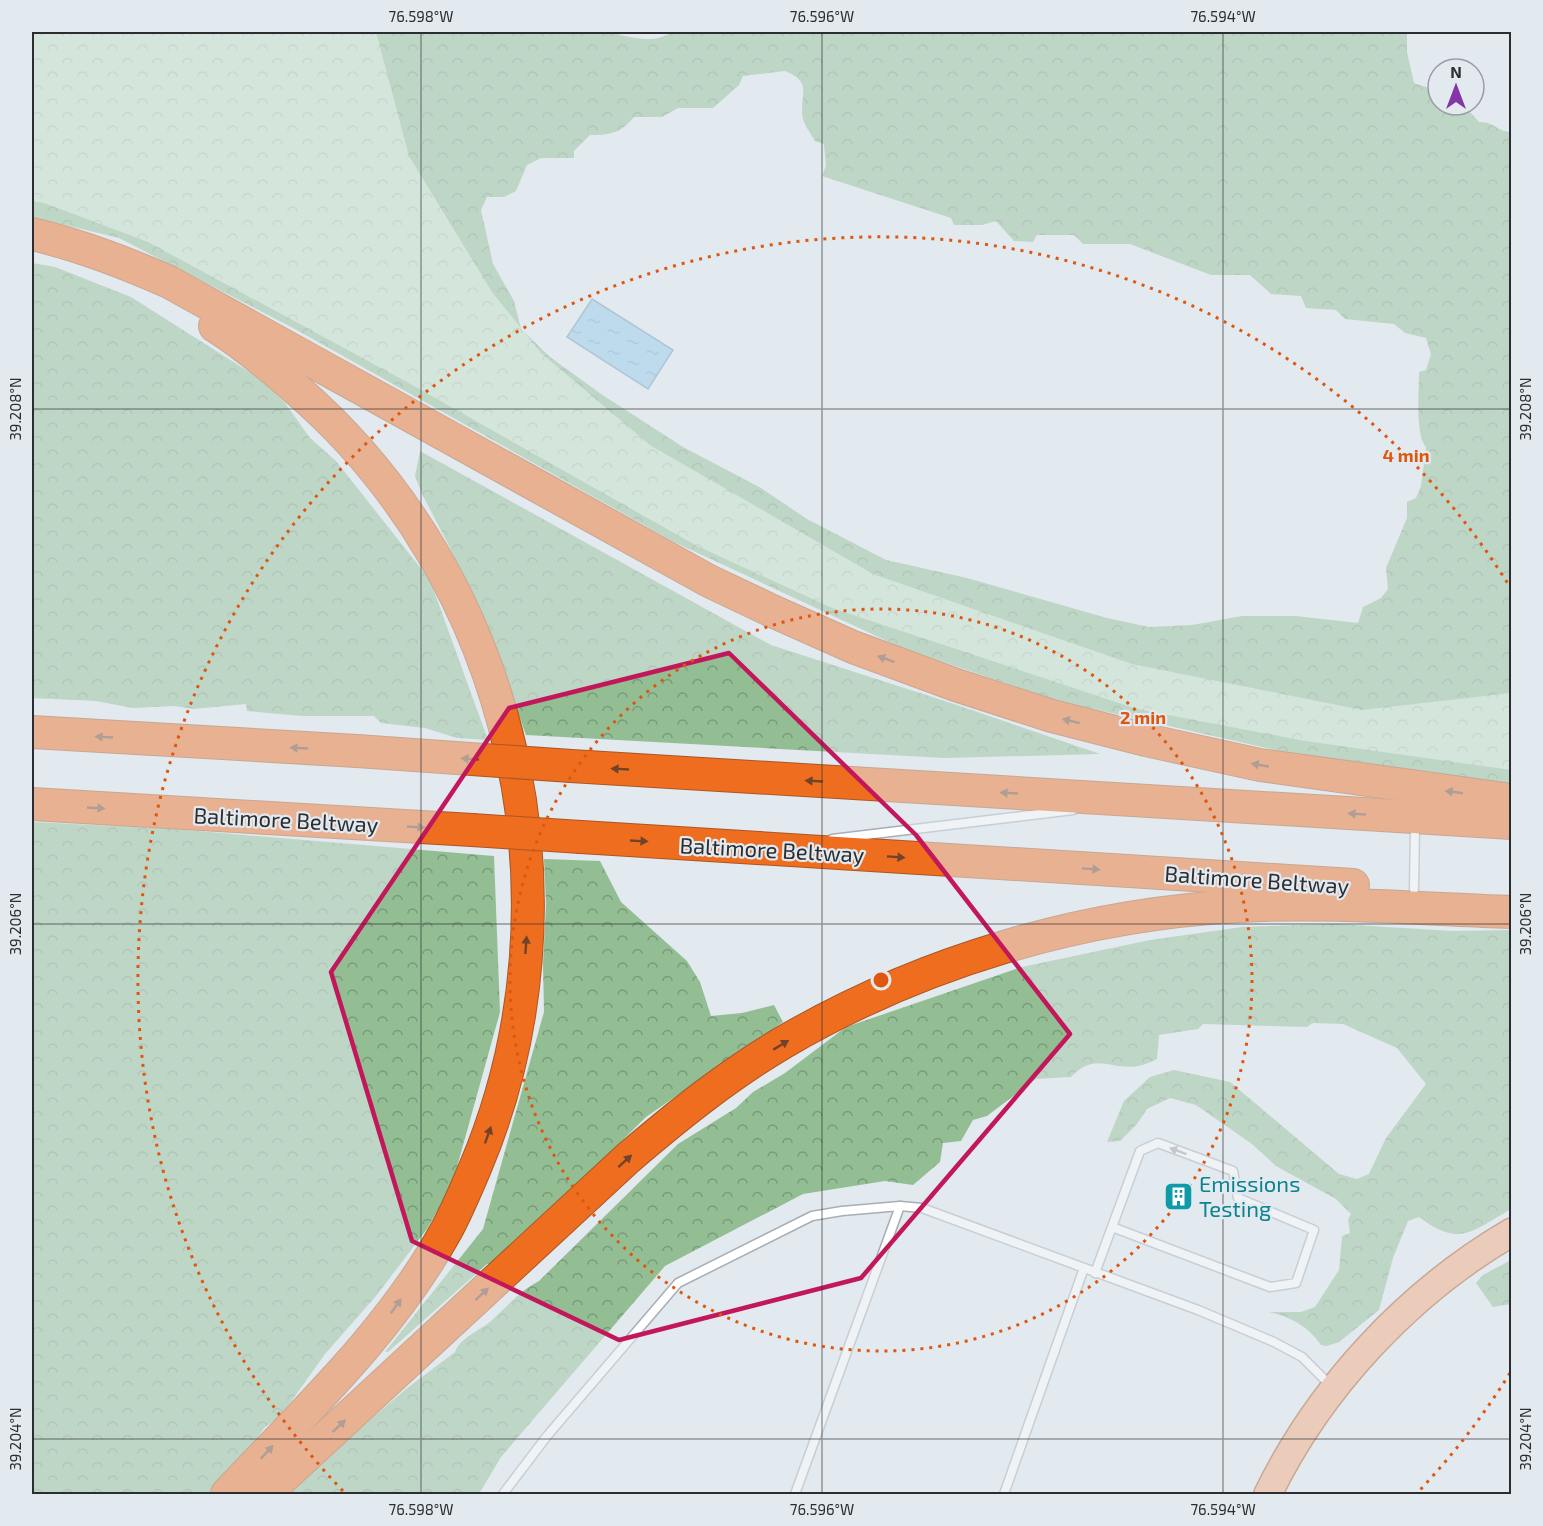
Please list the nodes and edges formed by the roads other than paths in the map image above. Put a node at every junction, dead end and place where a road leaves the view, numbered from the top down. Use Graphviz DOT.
graph roads {
  1 [pos="32,234"];
  2 [pos="32,245"];
  3 [pos="40,732"];
  4 [pos="1512,800"];
  5 [pos="1151,801"];
  6 [pos="34,804"];
  7 [pos="1093,808"];
  8 [pos="1081,809"];
  9 [pos="1415,817"];
  10 [pos="1512,823"];
  11 [pos="824,840"];
  12 [pos="813,841"];
  13 [pos="754,848"];
  14 [pos="1414,889"];
  15 [pos="1512,894"];
  16 [pos="1512,912"];
  17 [pos="900,1206"];
  18 [pos="1112,1227"];
  19 [pos="1512,1232"];
  20 [pos="1084,1268"];
  21 [pos="1095,1273"];
  22 [pos="1334,1388"];
  23 [pos="227,1494"];
  24 [pos="265,1494"];
  25 [pos="503,1494"];
  26 [pos="795,1494"];
  27 [pos="1004,1494"];
  28 [pos="1268,1494"];
  4 -- 1 [label="highway, one-way"];
  23 -- 2 [label="highway, one-way"];
  5 -- 3 [label="highway, one-way, bridge"];
  5 -- 7 [label="lane"];
  9 -- 5 [label="highway, one-way"];
  6 -- 13 [label="highway, Baltimore Beltway, one-way, bridge"];
  8 -- 11 [label="lane"];
  9 -- 10 [label="highway"];
  9 -- 14 [label="lane"];
  12 -- 13 [label="lane"];
  13 -- 14 [label="highway, Baltimore Beltway, one-way"];
  14 -- 15 [label="highway, Baltimore Beltway"];
  24 -- 16 [label="highway, one-way"];
  17 -- 20 [label="lane"];
  17 -- 25 [label="lane"];
  17 -- 26 [label="lane"];
  18 -- 18 [label="lane, one-way"];
  18 -- 21 [label="lane"];
  19 -- 22 [label="main road"];
  20 -- 21 [label="lane"];
  20 -- 27 [label="lane"];
  21 -- 22 [label="lane"];
  22 -- 28 [label="main road"];
}
